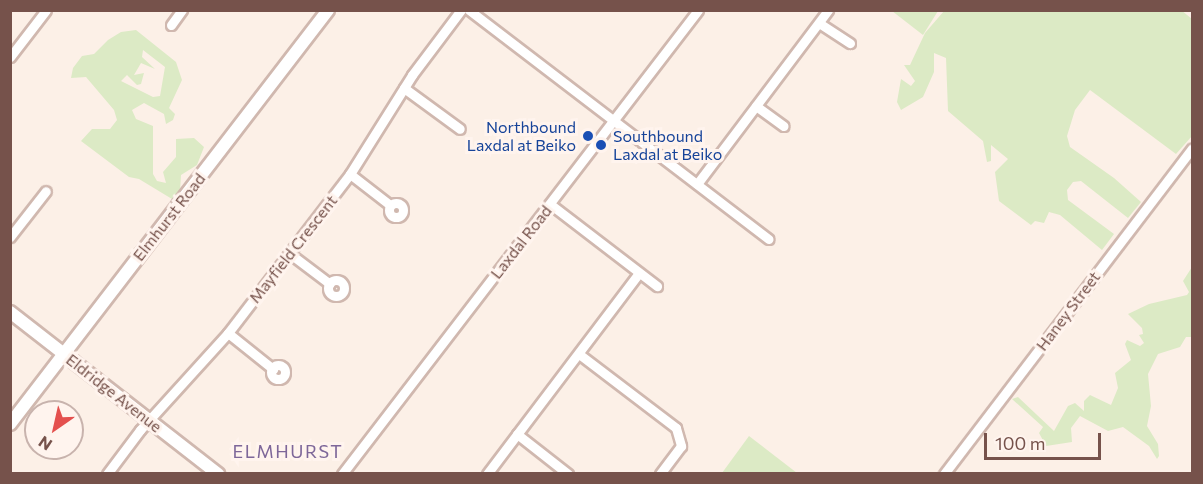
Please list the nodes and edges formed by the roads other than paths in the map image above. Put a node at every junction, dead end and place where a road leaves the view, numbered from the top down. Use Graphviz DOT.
graph roads {
  1 [pos="46,10"];
  2 [pos="182,10"];
  3 [pos="328,10"];
  4 [pos="461,10"];
  5 [pos="469,10"];
  6 [pos="698,10"];
  7 [pos="828,10"];
  8 [pos="819,23"];
  9 [pos="171,25"];
  10 [pos="850,43"];
  11 [pos="10,57"];
  12 [pos="404,88"];
  13 [pos="756,106"];
  14 [pos="614,120"];
  15 [pos="784,126"];
  16 [pos="459,129"];
  17 [pos="1192,149"];
  18 [pos="350,174"];
  19 [pos="697,184"];
  20 [pos="46,191"];
  21 [pos="550,204"];
  22 [pos="390,205"];
  23 [pos="10,237"];
  24 [pos="769,239"];
  25 [pos="289,253"];
  26 [pos="638,274"];
  27 [pos="330,284"];
  28 [pos="657,286"];
  29 [pos="10,312"];
  30 [pos="228,333"];
  31 [pos="65,353"];
  32 [pos="579,354"];
  33 [pos="273,369"];
  34 [pos="149,421"];
  35 [pos="10,424"];
  36 [pos="517,434"];
  37 [pos="107,474"];
  38 [pos="218,474"];
  39 [pos="342,474"];
  40 [pos="487,474"];
  41 [pos="568,474"];
  42 [pos="660,474"];
  43 [pos="944,474"];
  1 -- 11 [label="street"];
  2 -- 9 [label="street"];
  3 -- 31 [label="street, Elmhurst Road"];
  4 -- 12 [label="street, Mayfield Crescent"];
  5 -- 14 [label="street"];
  6 -- 14 [label="street, Laxdal Road"];
  7 -- 8 [label="street"];
  8 -- 10 [label="street"];
  8 -- 13 [label="street"];
  12 -- 16 [label="street"];
  12 -- 18 [label="street, Mayfield Crescent"];
  13 -- 15 [label="street"];
  13 -- 19 [label="street"];
  14 -- 19 [label="street"];
  14 -- 21 [label="street, Laxdal Road"];
  17 -- 43 [label="street, Haney Street"];
  18 -- 22 [label="street"];
  18 -- 25 [label="street, Mayfield Crescent"];
  19 -- 24 [label="street"];
  20 -- 23 [label="street"];
  21 -- 26 [label="street"];
  21 -- 39 [label="street, Laxdal Road"];
  25 -- 27 [label="street"];
  25 -- 30 [label="street, Mayfield Crescent"];
  26 -- 28 [label="street"];
  26 -- 32 [label="street"];
  29 -- 31 [label="street, Eldridge Avenue"];
  30 -- 33 [label="street"];
  30 -- 34 [label="street, Mayfield Crescent"];
  31 -- 34 [label="street, Eldridge Avenue"];
  31 -- 35 [label="street, Elmhurst Road"];
  32 -- 36 [label="street"];
  32 -- 42 [label="street"];
  34 -- 37 [label="street, Mayfield Crescent"];
  34 -- 38 [label="street, Eldridge Avenue"];
  36 -- 40 [label="street"];
  36 -- 41 [label="street"];
}
